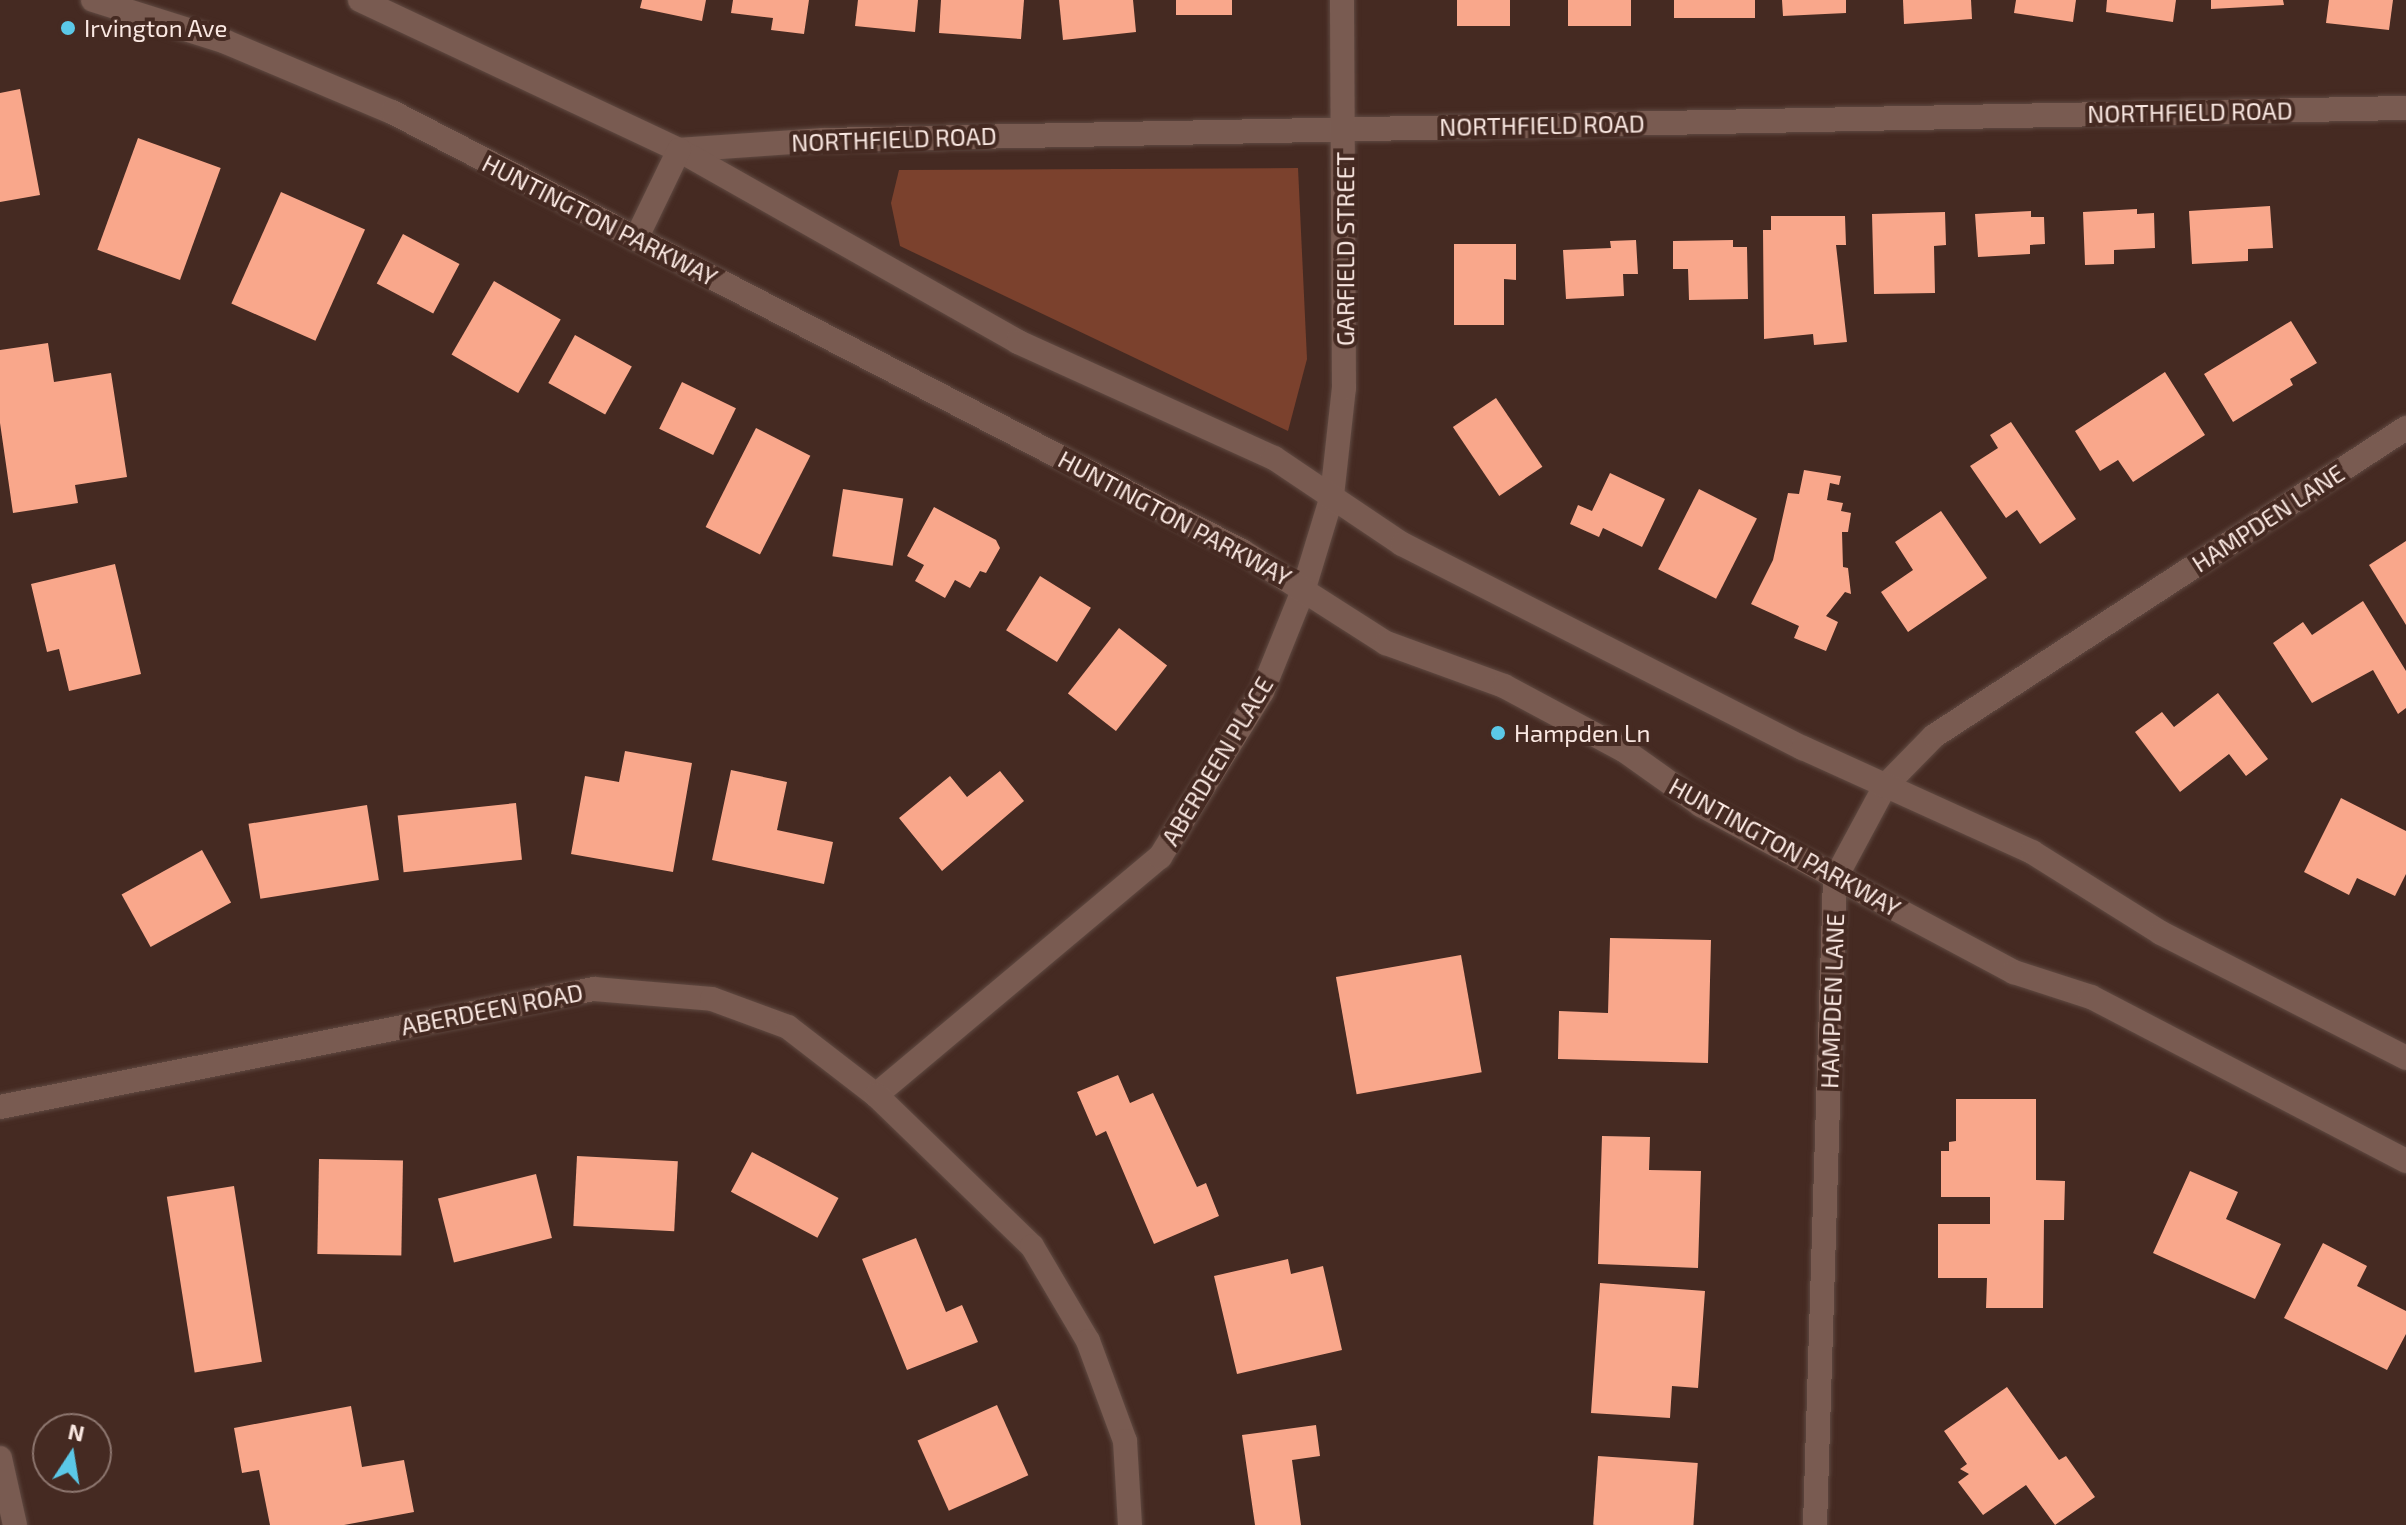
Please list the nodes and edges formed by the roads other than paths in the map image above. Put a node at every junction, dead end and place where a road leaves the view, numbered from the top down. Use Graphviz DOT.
graph roads {
  1 [pos="93,0"];
  2 [pos="360,0"];
  3 [pos="1342,0"];
  4 [pos="2406,108"];
  5 [pos="1346,129"];
  6 [pos="679,150"];
  7 [pos="636,239"];
  8 [pos="2406,428"];
  9 [pos="1332,496"];
  10 [pos="1304,588"];
  11 [pos="1885,786"];
  12 [pos="1835,879"];
  13 [pos="2406,1058"];
  14 [pos="876,1095"];
  15 [pos="0,1107"];
  16 [pos="2406,1161"];
  17 [pos="0,1458"];
  18 [pos="15,1525"];
  19 [pos="1130,1525"];
  20 [pos="1815,1525"];
  1 -- 7 [label="street, HUNTINGTON PARKWAY"];
  2 -- 6 [label="street"];
  3 -- 5 [label="street, GARFIELD STREET"];
  4 -- 5 [label="street, NORTHFIELD ROAD"];
  5 -- 6 [label="street, NORTHFIELD ROAD"];
  5 -- 9 [label="street, GARFIELD STREET"];
  6 -- 7 [label="street"];
  6 -- 9 [label="street"];
  7 -- 10 [label="street, HUNTINGTON PARKWAY"];
  8 -- 11 [label="street, HAMPDEN LANE"];
  9 -- 10 [label="street, ABERDEEN PLACE"];
  9 -- 11 [label="street"];
  10 -- 12 [label="street, HUNTINGTON PARKWAY"];
  10 -- 14 [label="street, ABERDEEN PLACE"];
  11 -- 12 [label="street, HAMPDEN LANE"];
  11 -- 13 [label="street"];
  12 -- 16 [label="street, HUNTINGTON PARKWAY"];
  12 -- 20 [label="street, HAMPDEN LANE"];
  14 -- 15 [label="street, ABERDEEN ROAD"];
  14 -- 19 [label="street, ABERDEEN ROAD"];
  17 -- 18 [label="street"];
}
